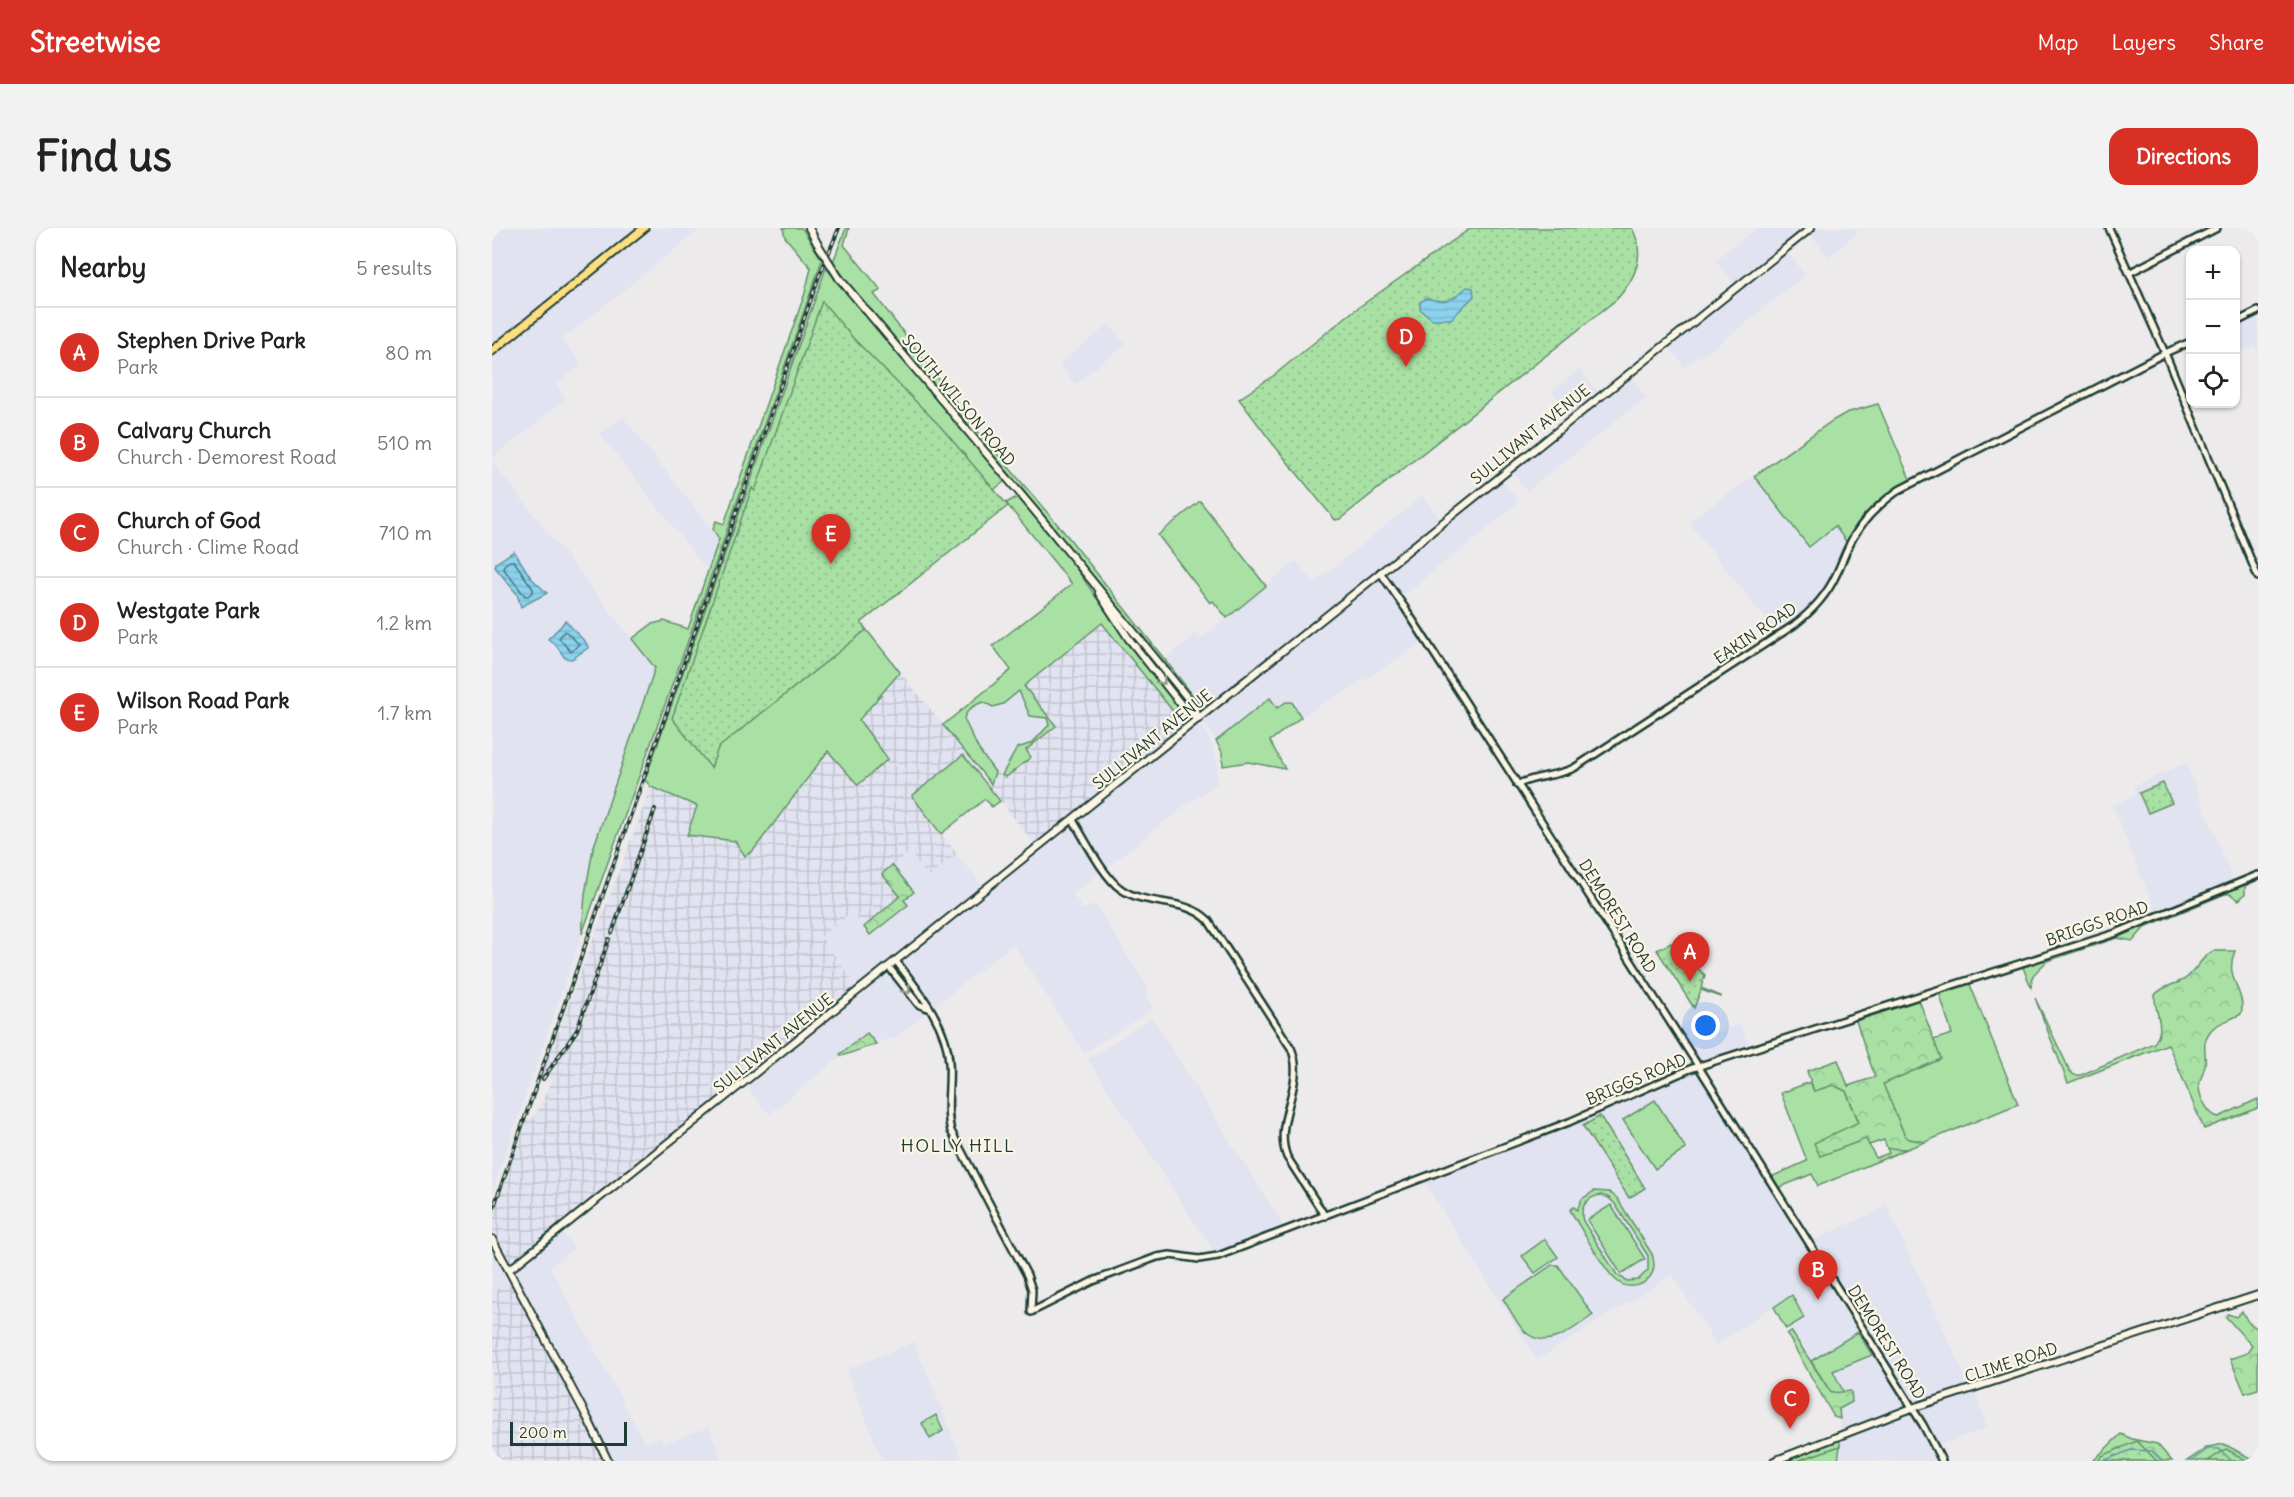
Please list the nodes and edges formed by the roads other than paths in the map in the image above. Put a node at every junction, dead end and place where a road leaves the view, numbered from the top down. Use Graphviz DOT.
graph roads {
  1 [pos="644,228"];
  2 [pos="808,228"];
  3 [pos="1811,228"];
  4 [pos="2109,228"];
  5 [pos="2217,228"];
  6 [pos="2129,273"];
  7 [pos="2258,311"];
  8 [pos="2240,320"];
  9 [pos="2186,344"];
  10 [pos="492,351"];
  11 [pos="2165,353"];
  12 [pos="1380,572"];
  13 [pos="2258,577"];
  14 [pos="1198,719"];
  15 [pos="1517,784"];
  16 [pos="1073,820"];
  17 [pos="2258,875"];
  18 [pos="896,961"];
  19 [pos="889,967"];
  20 [pos="928,1008"];
  21 [pos="1698,1067"];
  22 [pos="1325,1216"];
  23 [pos="492,1239"];
  24 [pos="509,1270"];
  25 [pos="2258,1295"];
  26 [pos="1912,1408"];
  27 [pos="608,1461"];
  28 [pos="1774,1461"];
  29 [pos="1942,1461"];
  1 -- 10 [label="main road"];
  2 -- 14 [label="main road, SOUTH WILSON ROAD, bridge"];
  3 -- 12 [label="main road, SULLIVANT AVENUE"];
  4 -- 6 [label="street"];
  5 -- 6 [label="street"];
  6 -- 11 [label="street"];
  7 -- 8 [label="street"];
  9 -- 11 [label="street, EAKIN ROAD"];
  11 -- 13 [label="street"];
  11 -- 15 [label="street, EAKIN ROAD"];
  12 -- 14 [label="main road, SULLIVANT AVENUE"];
  12 -- 15 [label="street, DEMOREST ROAD"];
  14 -- 16 [label="main road, SULLIVANT AVENUE"];
  15 -- 21 [label="street, DEMOREST ROAD"];
  16 -- 18 [label="main road, SULLIVANT AVENUE"];
  16 -- 22 [label="street"];
  17 -- 21 [label="street, BRIGGS ROAD"];
  18 -- 19 [label="main road, SULLIVANT AVENUE"];
  18 -- 20 [label="street"];
  19 -- 20 [label="street, one-way"];
  19 -- 24 [label="main road, SULLIVANT AVENUE"];
  20 -- 22 [label="street, BRIGGS ROAD"];
  21 -- 22 [label="street, BRIGGS ROAD"];
  21 -- 26 [label="street, DEMOREST ROAD"];
  23 -- 24 [label="main road"];
  24 -- 27 [label="main road"];
  25 -- 26 [label="main road, CLIME ROAD"];
  26 -- 28 [label="main road, CLIME ROAD"];
  26 -- 29 [label="street, DEMOREST ROAD"];
}
